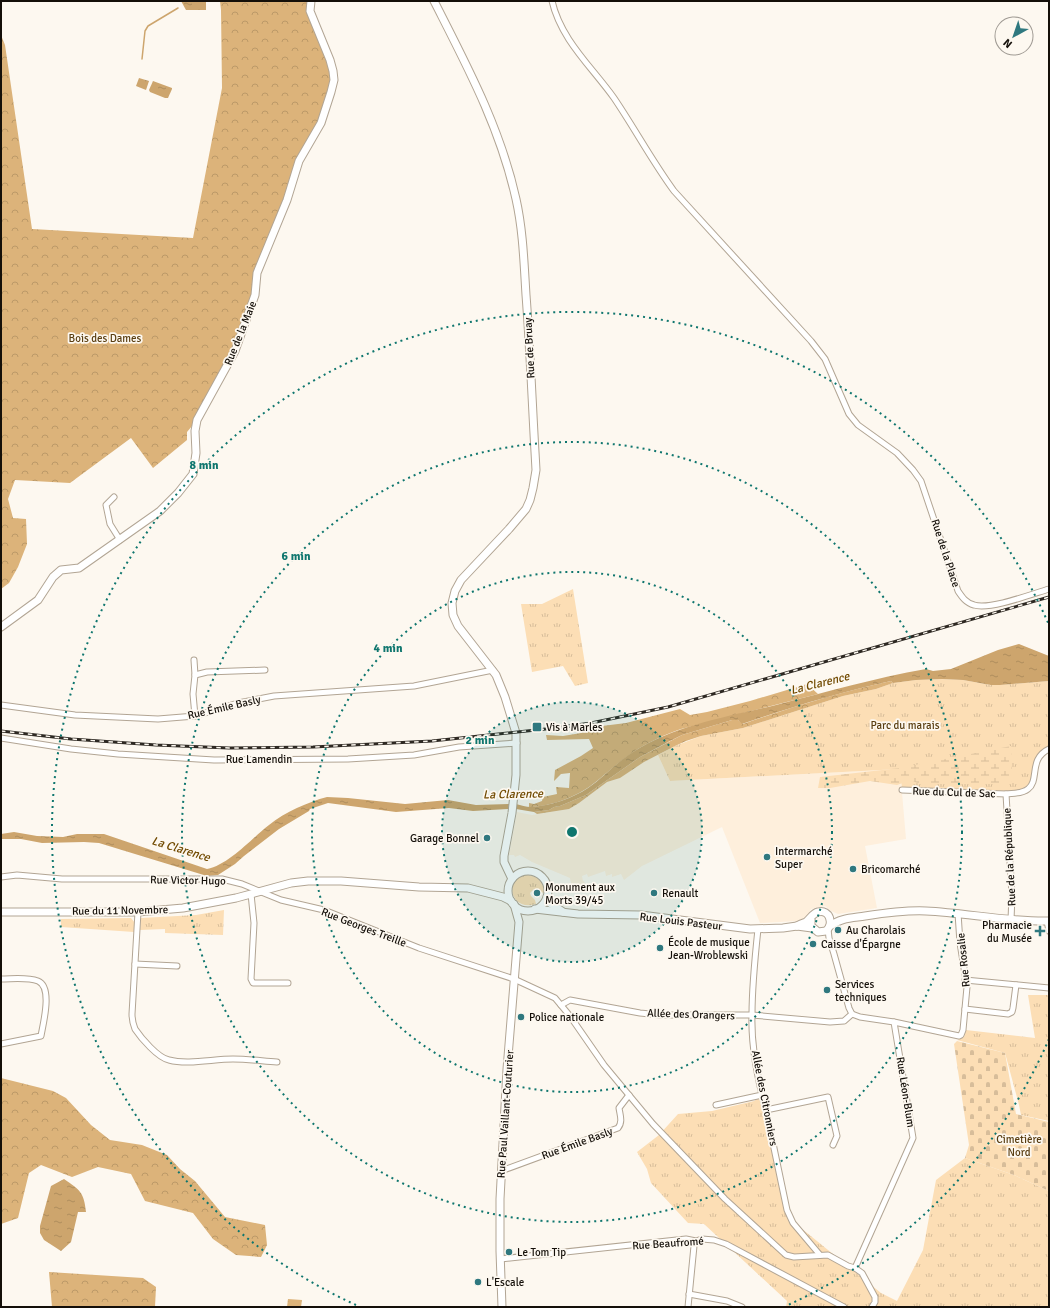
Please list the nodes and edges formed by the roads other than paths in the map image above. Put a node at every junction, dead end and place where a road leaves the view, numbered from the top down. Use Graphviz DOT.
graph roads {
  1 [pos="311,1"];
  2 [pos="434,1"];
  3 [pos="552,1"];
  4 [pos="114,497"];
  5 [pos="120,540"];
  6 [pos="1049,589"];
  7 [pos="1,627"];
  8 [pos="194,660"];
  9 [pos="265,670"];
  10 [pos="493,670"];
  11 [pos="195,675"];
  12 [pos="1,705"];
  13 [pos="195,716"];
  14 [pos="1,738"];
  15 [pos="517,743"];
  16 [pos="1049,749"];
  17 [pos="902,790"];
  18 [pos="1006,794"];
  19 [pos="506,865"];
  20 [pos="524,871"];
  21 [pos="1,877"];
  22 [pos="512,879"];
  23 [pos="509,886"];
  24 [pos="260,891"];
  25 [pos="252,894"];
  26 [pos="492,894"];
  27 [pos="547,897"];
  28 [pos="512,903"];
  29 [pos="532,910"];
  30 [pos="1,912"];
  31 [pos="138,912"];
  32 [pos="565,913"];
  33 [pos="958,913"];
  34 [pos="830,917"];
  35 [pos="811,918"];
  36 [pos="842,919"];
  37 [pos="1011,920"];
  38 [pos="1048,921"];
  39 [pos="518,922"];
  40 [pos="797,926"];
  41 [pos="829,927"];
  42 [pos="758,929"];
  43 [pos="815,930"];
  44 [pos="1049,931"];
  45 [pos="831,943"];
  46 [pos="135,964"];
  47 [pos="177,966"];
  48 [pos="1,979"];
  49 [pos="514,980"];
  50 [pos="966,980"];
  51 [pos="288,983"];
  52 [pos="1016,985"];
  53 [pos="1049,988"];
  54 [pos="561,1005"];
  55 [pos="964,1009"];
  56 [pos="852,1014"];
  57 [pos="752,1015"];
  58 [pos="894,1022"];
  59 [pos="1,1044"];
  60 [pos="277,1062"];
  61 [pos="628,1094"];
  62 [pos="762,1095"];
  63 [pos="716,1105"];
  64 [pos="766,1110"];
  65 [pos="833,1145"];
  66 [pos="501,1171"];
  67 [pos="696,1241"];
  68 [pos="820,1255"];
  69 [pos="500,1259"];
  70 [pos="855,1268"];
  71 [pos="689,1294"];
  72 [pos="502,1307"];
  73 [pos="688,1307"];
  74 [pos="742,1307"];
  75 [pos="844,1307"];
  76 [pos="872,1307"];
  1 -- 5 [label="main road, Rue de la Maie"];
  2 -- 10 [label="main road, Rue de Bruay"];
  3 -- 6 [label="street, Rue de la Place"];
  4 -- 5 [label="street"];
  5 -- 7 [label="main road, Rue de la Maie"];
  8 -- 11 [label="street"];
  9 -- 11 [label="street"];
  10 -- 13 [label="street, Rue Émile Basly"];
  10 -- 15 [label="main road, Rue de Bruay"];
  11 -- 13 [label="street"];
  12 -- 13 [label="street, Rue Émile Basly"];
  14 -- 15 [label="street, Rue Lamendin"];
  15 -- 19 [label="main road, Rue de Bruay"];
  16 -- 18 [label="street, Rue du Cul de Sac"];
  17 -- 18 [label="street, Rue du Cul de Sac"];
  18 -- 37 [label="street, Rue de la République"];
  19 -- 20 [label="main road"];
  19 -- 22 [label="main road"];
  20 -- 22 [label="main road"];
  20 -- 27 [label="main road"];
  21 -- 24 [label="street, Rue Victor Hugo"];
  22 -- 23 [label="main road"];
  23 -- 26 [label="main road"];
  23 -- 28 [label="main road"];
  24 -- 25 [label="main road, Rue du 11 Novembre"];
  24 -- 26 [label="main road"];
  24 -- 49 [label="street, Rue Georges Treille"];
  25 -- 31 [label="main road, Rue du 11 Novembre"];
  25 -- 51 [label="street"];
  26 -- 28 [label="main road"];
  27 -- 29 [label="main road"];
  27 -- 32 [label="main road"];
  28 -- 29 [label="main road"];
  28 -- 39 [label="main road, Rue Paul Vaillant-Couturier"];
  29 -- 32 [label="main road, Rue Louis Pasteur"];
  29 -- 39 [label="main road"];
  30 -- 31 [label="main road, Rue du 11 Novembre"];
  31 -- 46 [label="street"];
  32 -- 42 [label="main road, Rue Louis Pasteur"];
  33 -- 36 [label="main road"];
  33 -- 37 [label="main road"];
  33 -- 50 [label="street, Rue Rosalie"];
  34 -- 35 [label="main road"];
  34 -- 36 [label="main road"];
  34 -- 41 [label="main road"];
  35 -- 40 [label="main road, Rue Louis Pasteur"];
  35 -- 43 [label="main road"];
  36 -- 41 [label="main road"];
  37 -- 38 [label="main road"];
  38 -- 44 [label="street"];
  39 -- 49 [label="main road, Rue Paul Vaillant-Couturier"];
  40 -- 42 [label="main road, Rue Louis Pasteur"];
  40 -- 43 [label="main road, Rue Louis Pasteur"];
  41 -- 43 [label="main road"];
  41 -- 45 [label="street"];
  42 -- 57 [label="street, Allée des Citronniers"];
  43 -- 45 [label="street"];
  45 -- 56 [label="street"];
  46 -- 47 [label="street"];
  46 -- 60 [label="street"];
  48 -- 59 [label="street"];
  49 -- 54 [label="street, Rue Georges Treille"];
  49 -- 66 [label="main road, Rue Paul Vaillant-Couturier"];
  50 -- 52 [label="street"];
  50 -- 55 [label="street, Rue Rosalie"];
  52 -- 53 [label="street"];
  52 -- 55 [label="street"];
  54 -- 57 [label="street, Allée des Orangers"];
  54 -- 61 [label="street, Rue Georges Treille"];
  55 -- 58 [label="street, Rue Rosalie"];
  56 -- 57 [label="street, Allée des Orangers"];
  56 -- 58 [label="street"];
  57 -- 62 [label="street, Allée des Citronniers"];
  58 -- 70 [label="street, Rue Léon-Blum"];
  61 -- 66 [label="street, Rue Émile Basly"];
  61 -- 68 [label="street, Rue Georges Treille"];
  62 -- 63 [label="street"];
  62 -- 64 [label="street, Allée des Citronniers"];
  64 -- 65 [label="street"];
  64 -- 68 [label="street, Allée des Citronniers"];
  66 -- 69 [label="main road, Rue Paul Vaillant-Couturier"];
  67 -- 69 [label="street, Rue Beaufromé"];
  67 -- 71 [label="street"];
  67 -- 75 [label="street, Rue Beaufromé"];
  68 -- 70 [label="street"];
  69 -- 72 [label="main road, Rue Paul Vaillant-Couturier"];
  70 -- 76 [label="street"];
  71 -- 73 [label="street"];
  71 -- 74 [label="street"];
}
